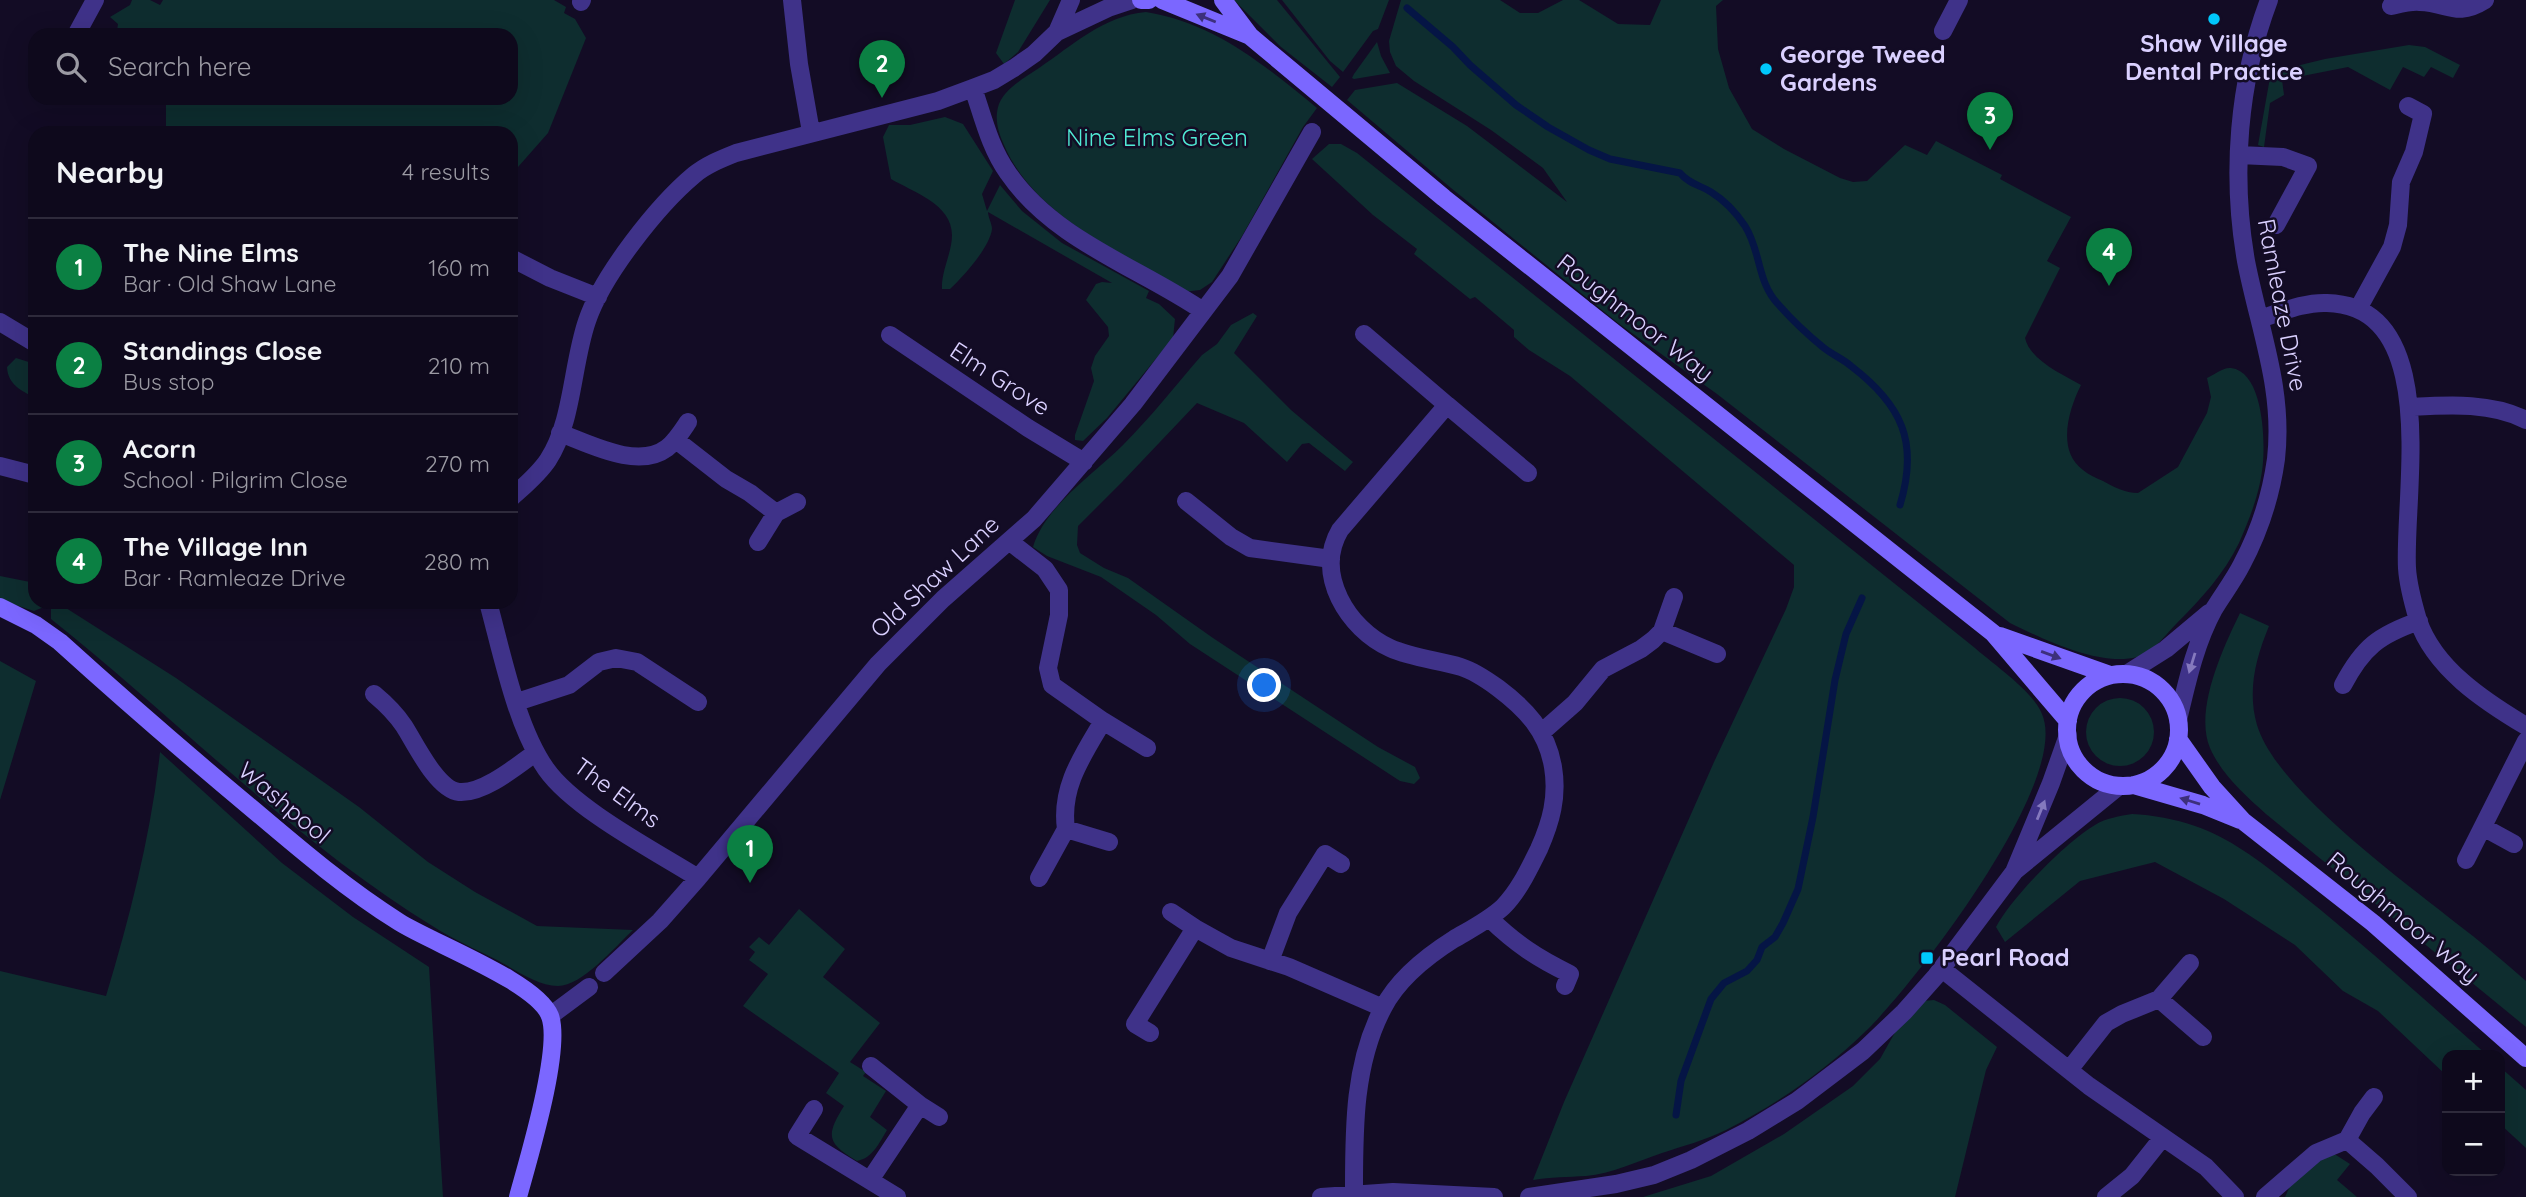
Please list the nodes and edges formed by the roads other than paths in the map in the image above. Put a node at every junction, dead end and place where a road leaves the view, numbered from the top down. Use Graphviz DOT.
graph roads {
  1 [pos="95,0"];
  2 [pos="792,0"];
  3 [pos="1071,0"];
  4 [pos="1132,0"];
  5 [pos="1140,0"];
  6 [pos="1149,0"];
  7 [pos="1162,0"];
  8 [pos="1223,0"];
  9 [pos="1959,0"];
  10 [pos="2269,0"];
  11 [pos="2485,0"];
  12 [pos="2419,1"];
  13 [pos="2391,6"];
  14 [pos="80,28"];
  15 [pos="1943,31"];
  16 [pos="1057,32"];
  17 [pos="1250,36"];
  18 [pos="974,88"];
  19 [pos="2408,106"];
  20 [pos="811,132"];
  21 [pos="1312,132"];
  22 [pos="2239,155"];
  23 [pos="2276,225"];
  24 [pos="518,262"];
  25 [pos="598,297"];
  26 [pos="2358,309"];
  27 [pos="1203,311"];
  28 [pos="2260,319"];
  29 [pos="0,322"];
  30 [pos="1364,334"];
  31 [pos="890,335"];
  32 [pos="28,339"];
  33 [pos="1447,405"];
  34 [pos="2410,407"];
  35 [pos="2525,416"];
  36 [pos="688,422"];
  37 [pos="560,433"];
  38 [pos="676,440"];
  39 [pos="1084,462"];
  40 [pos="0,467"];
  41 [pos="28,473"];
  42 [pos="1528,473"];
  43 [pos="518,492"];
  44 [pos="1185,501"];
  45 [pos="797,502"];
  46 [pos="776,513"];
  47 [pos="1009,541"];
  48 [pos="758,542"];
  49 [pos="1331,559"];
  50 [pos="1674,597"];
  51 [pos="0,607"];
  52 [pos="2214,608"];
  53 [pos="490,609"];
  54 [pos="2419,621"];
  55 [pos="1662,631"];
  56 [pos="1993,633"];
  57 [pos="1717,654"];
  58 [pos="2119,674"];
  59 [pos="2343,685"];
  60 [pos="374,694"];
  61 [pos="517,702"];
  62 [pos="698,702"];
  63 [pos="2178,720"];
  64 [pos="1103,721"];
  65 [pos="2526,726"];
  66 [pos="2068,728"];
  67 [pos="1542,732"];
  68 [pos="2178,739"];
  69 [pos="2526,741"];
  70 [pos="1147,748"];
  71 [pos="536,753"];
  72 [pos="2127,785"];
  73 [pos="2244,821"];
  74 [pos="2483,827"];
  75 [pos="1066,830"];
  76 [pos="1109,842"];
  77 [pos="2514,844"];
  78 [pos="2466,860"];
  79 [pos="1341,864"];
  80 [pos="2014,872"];
  81 [pos="698,878"];
  82 [pos="1039,878"];
  83 [pos="1171,912"];
  84 [pos="1489,918"];
  85 [pos="1195,928"];
  86 [pos="1270,961"];
  87 [pos="2190,963"];
  88 [pos="1942,969"];
  89 [pos="604,973"];
  90 [pos="1565,986"];
  91 [pos="589,987"];
  92 [pos="2159,999"];
  93 [pos="1383,1008"];
  94 [pos="550,1016"];
  95 [pos="1150,1033"];
  96 [pos="2203,1037"];
  97 [pos="2526,1058"];
  98 [pos="871,1066"];
  99 [pos="2068,1070"];
  100 [pos="2374,1097"];
  101 [pos="920,1105"];
  102 [pos="814,1109"];
  103 [pos="939,1117"];
  104 [pos="2163,1137"];
  105 [pos="2347,1140"];
  106 [pos="870,1180"];
  107 [pos="1354,1194"];
  108 [pos="518,1197"];
  109 [pos="897,1197"];
  110 [pos="1321,1197"];
  111 [pos="1494,1197"];
  112 [pos="1528,1197"];
  113 [pos="2106,1197"];
  114 [pos="2235,1197"];
  115 [pos="2264,1197"];
  116 [pos="2407,1197"];
  1 -- 14 [label="street"];
  2 -- 20 [label="street"];
  3 -- 16 [label="street"];
  4 -- 16 [label="street"];
  5 -- 6 [label="main road"];
  17 -- 7 [label="main road, Roughmoor Way, one-way"];
  8 -- 17 [label="main road, Roughmoor Way"];
  9 -- 15 [label="street"];
  10 -- 22 [label="street, Ramleaze Drive"];
  11 -- 12 [label="street"];
  12 -- 13 [label="street"];
  16 -- 18 [label="street"];
  17 -- 56 [label="main road, Roughmoor Way"];
  18 -- 20 [label="street"];
  18 -- 27 [label="street"];
  19 -- 26 [label="street"];
  20 -- 25 [label="street"];
  21 -- 27 [label="street, Old Shaw Lane"];
  22 -- 23 [label="street"];
  22 -- 28 [label="street, Ramleaze Drive"];
  24 -- 25 [label="street"];
  25 -- 37 [label="street"];
  26 -- 28 [label="street"];
  26 -- 34 [label="street"];
  27 -- 39 [label="street, Old Shaw Lane"];
  28 -- 52 [label="street, Ramleaze Drive"];
  29 -- 32 [label="street"];
  30 -- 33 [label="street"];
  31 -- 39 [label="street, Elm Grove"];
  33 -- 42 [label="street"];
  33 -- 49 [label="street"];
  34 -- 35 [label="street"];
  34 -- 54 [label="street"];
  36 -- 38 [label="street"];
  37 -- 38 [label="street"];
  37 -- 43 [label="street"];
  38 -- 46 [label="street"];
  39 -- 47 [label="street, Old Shaw Lane"];
  40 -- 41 [label="street"];
  44 -- 49 [label="street"];
  45 -- 46 [label="street"];
  46 -- 48 [label="street"];
  47 -- 64 [label="street"];
  47 -- 81 [label="street, Old Shaw Lane"];
  49 -- 67 [label="street"];
  50 -- 55 [label="street"];
  51 -- 94 [label="main road, Washpool"];
  52 -- 58 [label="street, Ramleaze Drive"];
  52 -- 63 [label="street, Ramleaze Drive, one-way"];
  53 -- 61 [label="street, The Elms"];
  54 -- 59 [label="street"];
  54 -- 65 [label="street"];
  55 -- 57 [label="street"];
  55 -- 67 [label="street"];
  56 -- 58 [label="main road, Roughmoor Way, one-way"];
  56 -- 66 [label="main road, Roughmoor Way"];
  58 -- 63 [label="main road, Roughmoor Way"];
  58 -- 66 [label="main road"];
  60 -- 71 [label="street"];
  61 -- 62 [label="street"];
  61 -- 71 [label="street, The Elms"];
  63 -- 68 [label="main road, Roughmoor Way"];
  64 -- 70 [label="street"];
  64 -- 75 [label="street"];
  66 -- 72 [label="main road, Roughmoor Way"];
  80 -- 66 [label="street, one-way"];
  67 -- 84 [label="street"];
  68 -- 72 [label="main road, Roughmoor Way"];
  68 -- 73 [label="main road, Roughmoor Way"];
  69 -- 74 [label="street"];
  71 -- 81 [label="street, The Elms"];
  73 -- 72 [label="main road, Roughmoor Way, one-way"];
  72 -- 80 [label="street"];
  73 -- 97 [label="main road, Roughmoor Way"];
  74 -- 77 [label="street"];
  74 -- 78 [label="street"];
  75 -- 76 [label="street"];
  75 -- 82 [label="street"];
  79 -- 86 [label="street"];
  80 -- 88 [label="street"];
  81 -- 89 [label="street"];
  83 -- 85 [label="street"];
  84 -- 90 [label="street"];
  84 -- 93 [label="street"];
  85 -- 86 [label="street"];
  85 -- 95 [label="street"];
  86 -- 93 [label="street"];
  87 -- 92 [label="street"];
  88 -- 99 [label="street"];
  88 -- 112 [label="street"];
  91 -- 94 [label="street"];
  92 -- 96 [label="street"];
  92 -- 99 [label="street"];
  93 -- 107 [label="street"];
  94 -- 108 [label="main road"];
  98 -- 101 [label="street"];
  99 -- 104 [label="street"];
  100 -- 105 [label="street"];
  101 -- 103 [label="street"];
  101 -- 106 [label="street"];
  102 -- 106 [label="street"];
  104 -- 113 [label="street"];
  104 -- 114 [label="street"];
  105 -- 115 [label="street"];
  105 -- 116 [label="street"];
  106 -- 109 [label="street"];
  107 -- 110 [label="street"];
  107 -- 111 [label="street"];
}
